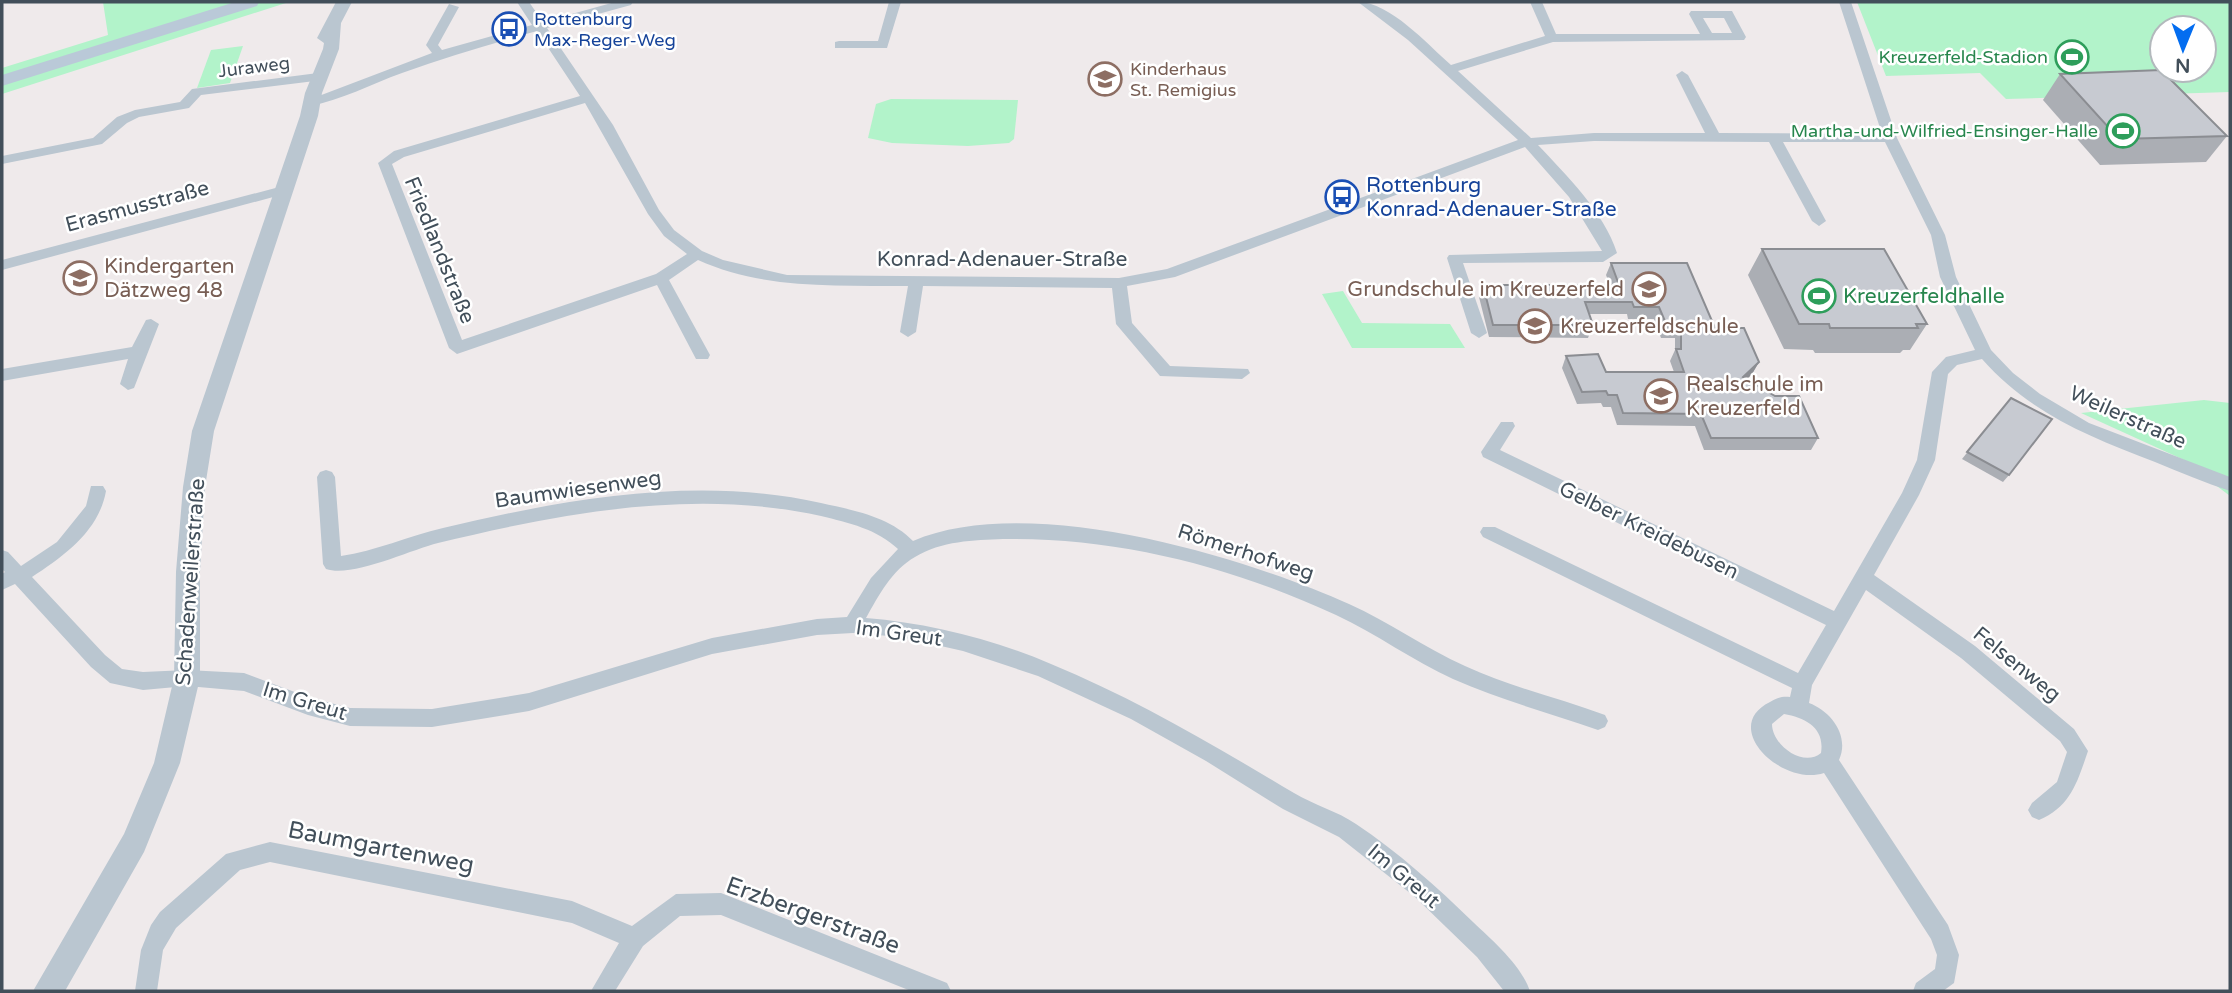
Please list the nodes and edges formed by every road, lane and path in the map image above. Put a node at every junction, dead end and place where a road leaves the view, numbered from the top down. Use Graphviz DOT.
graph roads {
  1 [pos="251,2"];
  2 [pos="523,2"];
  3 [pos="627,2"];
  4 [pos="895,2"];
  5 [pos="1364,2"];
  6 [pos="1536,2"];
  7 [pos="1845,2"];
  8 [pos="341,4"];
  9 [pos="453,8"];
  10 [pos="334,25"];
  11 [pos="538,27"];
  12 [pos="1707,36"];
  13 [pos="1552,38"];
  14 [pos="839,44"];
  15 [pos="439,55"];
  16 [pos="1450,69"];
  17 [pos="1682,75"];
  18 [pos="2,81"];
  19 [pos="314,89"];
  20 [pos="587,98"];
  21 [pos="1714,137"];
  22 [pos="1774,138"];
  23 [pos="1889,138"];
  24 [pos="1525,142"];
  25 [pos="2,160"];
  26 [pos="284,190"];
  27 [pos="1819,221"];
  28 [pos="697,254"];
  29 [pos="2,265"];
  30 [pos="661,278"];
  31 [pos="916,281"];
  32 [pos="1119,283"];
  33 [pos="151,324"];
  34 [pos="908,331"];
  35 [pos="1479,333"];
  36 [pos="138,352"];
  37 [pos="1985,353"];
  38 [pos="702,355"];
  39 [pos="1242,373"];
  40 [pos="2,375"];
  41 [pos="128,384"];
  42 [pos="1507,426"];
  43 [pos="326,477"];
  44 [pos="2230,484"];
  45 [pos="97,491"];
  46 [pos="1489,531"];
  47 [pos="910,550"];
  48 [pos="2,557"];
  49 [pos="13,577"];
  50 [pos="1862,577"];
  51 [pos="1838,622"];
  52 [pos="853,625"];
  53 [pos="187,678"];
  54 [pos="1801,684"];
  55 [pos="1800,707"];
  56 [pos="1598,721"];
  57 [pos="1828,761"];
  58 [pos="2039,810"];
  59 [pos="635,939"];
  60 [pos="48,991"];
  61 [pos="146,991"];
  62 [pos="601,991"];
  63 [pos="939,991"];
  64 [pos="1519,991"];
  65 [pos="1924,991"];
  1 -- 18 [label="main road"];
  2 -- 11 [label="street, Konrad-Adenauer-Straße"];
  3 -- 11 [label="street, Juraweg"];
  4 -- 14 [label="street"];
  5 -- 16 [label="street"];
  6 -- 13 [label="street"];
  7 -- 23 [label="street, Weilerstraße"];
  8 -- 10 [label="street, Schadenweilerstraße"];
  9 -- 15 [label="street"];
  10 -- 19 [label="street, Schadenweilerstraße"];
  11 -- 15 [label="street, Juraweg"];
  11 -- 20 [label="street, Konrad-Adenauer-Straße"];
  12 -- 13 [label="street"];
  13 -- 16 [label="street"];
  15 -- 19 [label="street, Juraweg"];
  16 -- 24 [label="street"];
  17 -- 21 [label="street"];
  19 -- 25 [label="street, Juraweg"];
  19 -- 26 [label="street, Schadenweilerstraße"];
  20 -- 28 [label="street, Konrad-Adenauer-Straße"];
  20 -- 30 [label="street, Friedlandstraße"];
  21 -- 22 [label="street, Konrad-Adenauer-Straße"];
  21 -- 24 [label="street, Konrad-Adenauer-Straße"];
  22 -- 23 [label="street, Konrad-Adenauer-Straße"];
  22 -- 27 [label="street"];
  23 -- 37 [label="street, Weilerstraße"];
  24 -- 32 [label="street, Konrad-Adenauer-Straße"];
  24 -- 35 [label="street"];
  26 -- 29 [label="street, Erasmusstraße"];
  26 -- 53 [label="street, Schadenweilerstraße"];
  28 -- 30 [label="street, Friedlandstraße"];
  28 -- 31 [label="street, Konrad-Adenauer-Straße"];
  30 -- 38 [label="street"];
  31 -- 32 [label="street, Konrad-Adenauer-Straße"];
  31 -- 34 [label="street"];
  32 -- 39 [label="street"];
  33 -- 36 [label="street"];
  36 -- 40 [label="street"];
  36 -- 41 [label="street"];
  37 -- 44 [label="street, Weilerstraße"];
  37 -- 50 [label="street"];
  42 -- 51 [label="street, Gelber Kreidebusen"];
  43 -- 47 [label="street, Baumwiesenweg"];
  45 -- 49 [label="street"];
  46 -- 54 [label="street"];
  47 -- 52 [label="street, Römerhofweg"];
  47 -- 56 [label="street, Römerhofweg"];
  48 -- 49 [label="street"];
  49 -- 53 [label="street"];
  50 -- 51 [label="street"];
  50 -- 58 [label="street, Felsenweg"];
  51 -- 54 [label="street"];
  52 -- 53 [label="street, Im Greut"];
  52 -- 64 [label="street, Im Greut"];
  53 -- 60 [label="street, Schadenweilerstraße"];
  54 -- 55 [label="street"];
  55 -- 57 [label="street"];
  55 -- 57 [label="street"];
  57 -- 65 [label="street"];
  59 -- 61 [label="street, Baumgartenweg"];
  59 -- 62 [label="street, Erzbergerstraße"];
  59 -- 63 [label="street, Erzbergerstraße"];
}
